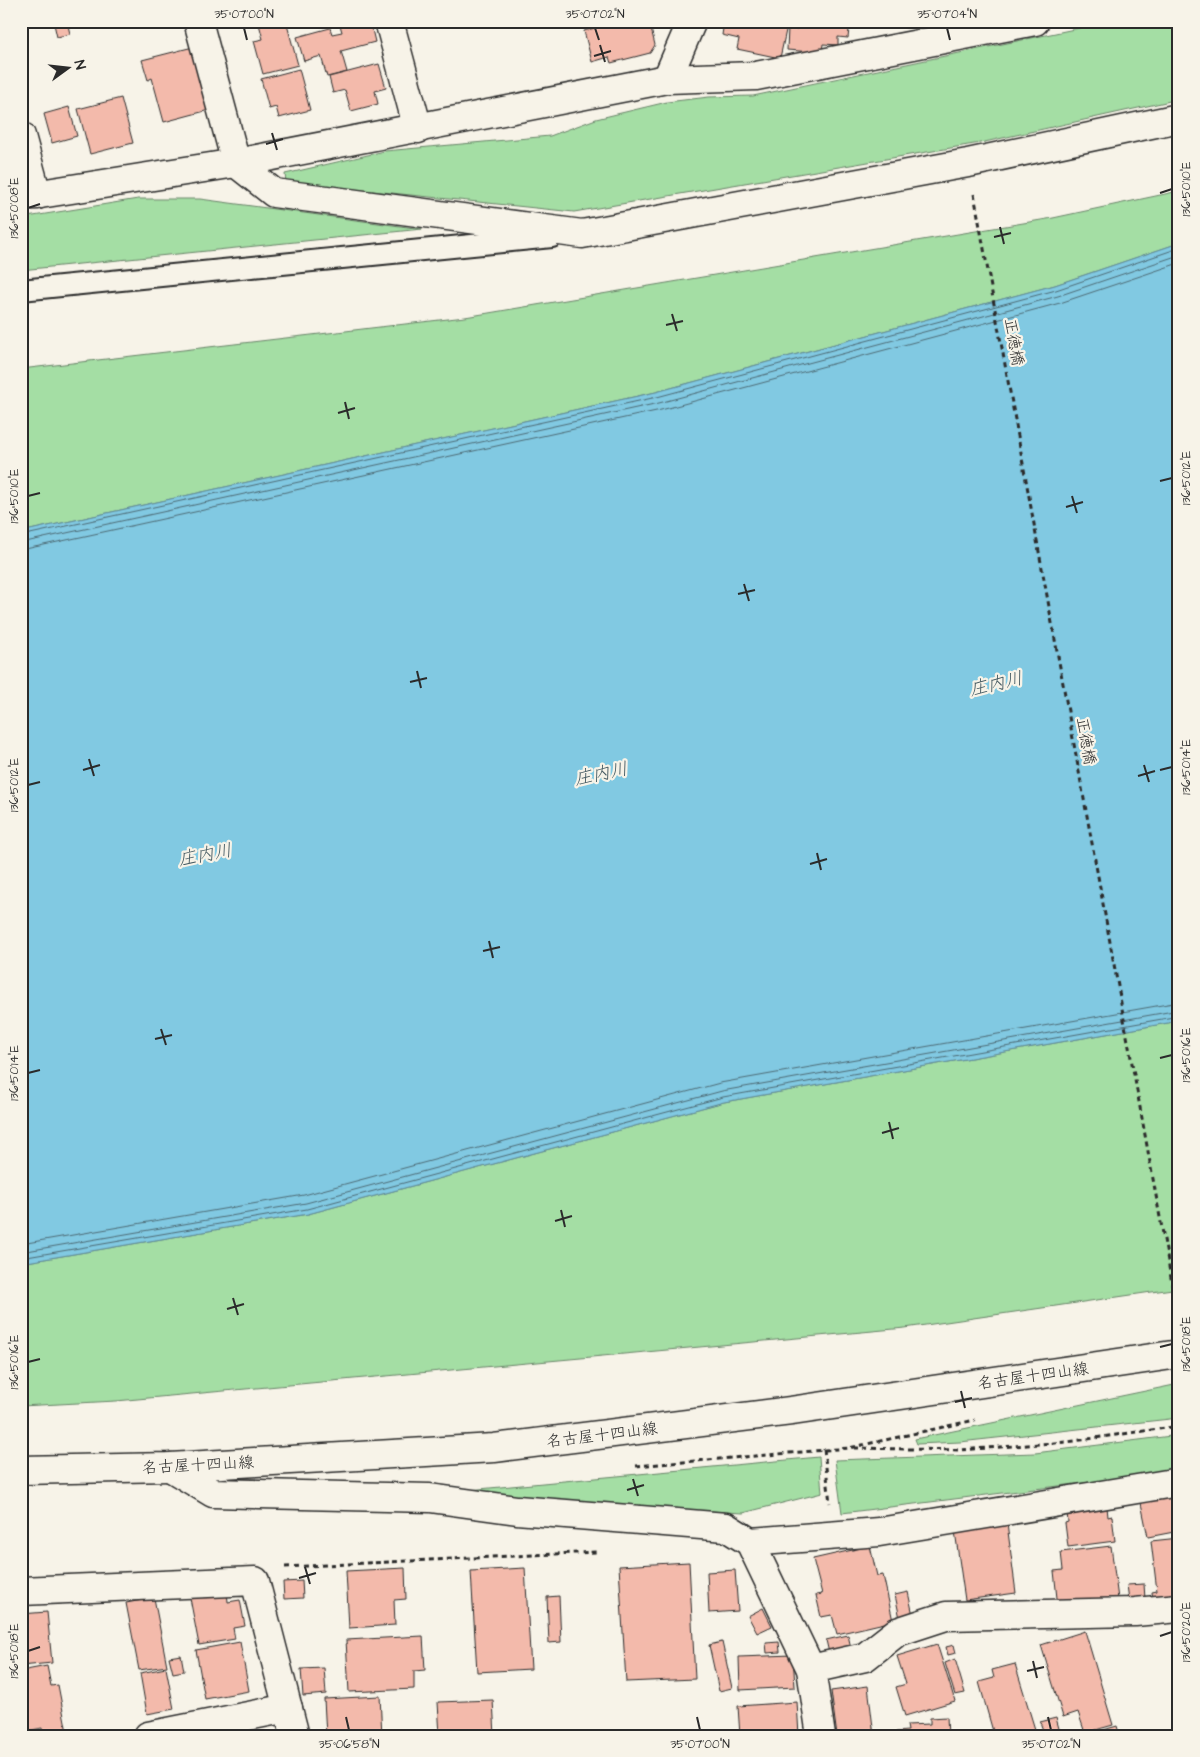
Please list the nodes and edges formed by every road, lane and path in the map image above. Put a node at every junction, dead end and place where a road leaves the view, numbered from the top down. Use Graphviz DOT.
graph roads {
  1 [pos="198,21"];
  2 [pos="389,21"];
  3 [pos="692,21"];
  4 [pos="1035,21"];
  5 [pos="667,79"];
  6 [pos="1179,118"];
  7 [pos="418,129"];
  8 [pos="21,136"];
  9 [pos="968,163"];
  10 [pos="236,164"];
  11 [pos="29,196"];
  12 [pos="582,234"];
  13 [pos="21,290"];
  14 [pos="1179,1322"];
  15 [pos="1179,1354"];
  16 [pos="1179,1426"];
  17 [pos="849,1448"];
  18 [pos="824,1450"];
  19 [pos="170,1467"];
  20 [pos="21,1470"];
  21 [pos="1179,1482"];
  22 [pos="825,1505"];
  23 [pos="750,1542"];
  24 [pos="603,1552"];
  25 [pos="255,1581"];
  26 [pos="21,1591"];
  27 [pos="1179,1608"];
  28 [pos="810,1669"];
  29 [pos="288,1708"];
  30 [pos="148,1736"];
  31 [pos="295,1736"];
  32 [pos="821,1736"];
  1 -- 10 [label="street"];
  2 -- 7 [label="street"];
  3 -- 5 [label="street"];
  4 -- 5 [label="street"];
  5 -- 7 [label="street"];
  6 -- 9 [label="street"];
  7 -- 10 [label="street"];
  8 -- 11 [label="street"];
  9 -- 12 [label="street"];
  9 -- 14 [label="path, 正徳橋"];
  10 -- 11 [label="street"];
  10 -- 12 [label="street"];
  12 -- 13 [label="lane"];
  15 -- 19 [label="street, 名古屋十四山線"];
  16 -- 17 [label="path"];
  18 -- 22 [label="path"];
  19 -- 20 [label="street, 名古屋十四山線"];
  19 -- 23 [label="street"];
  21 -- 23 [label="street"];
  23 -- 28 [label="street"];
  24 -- 25 [label="path"];
  25 -- 26 [label="street"];
  25 -- 29 [label="street"];
  27 -- 28 [label="street"];
  28 -- 32 [label="street"];
  29 -- 30 [label="street"];
  29 -- 31 [label="street"];
}
